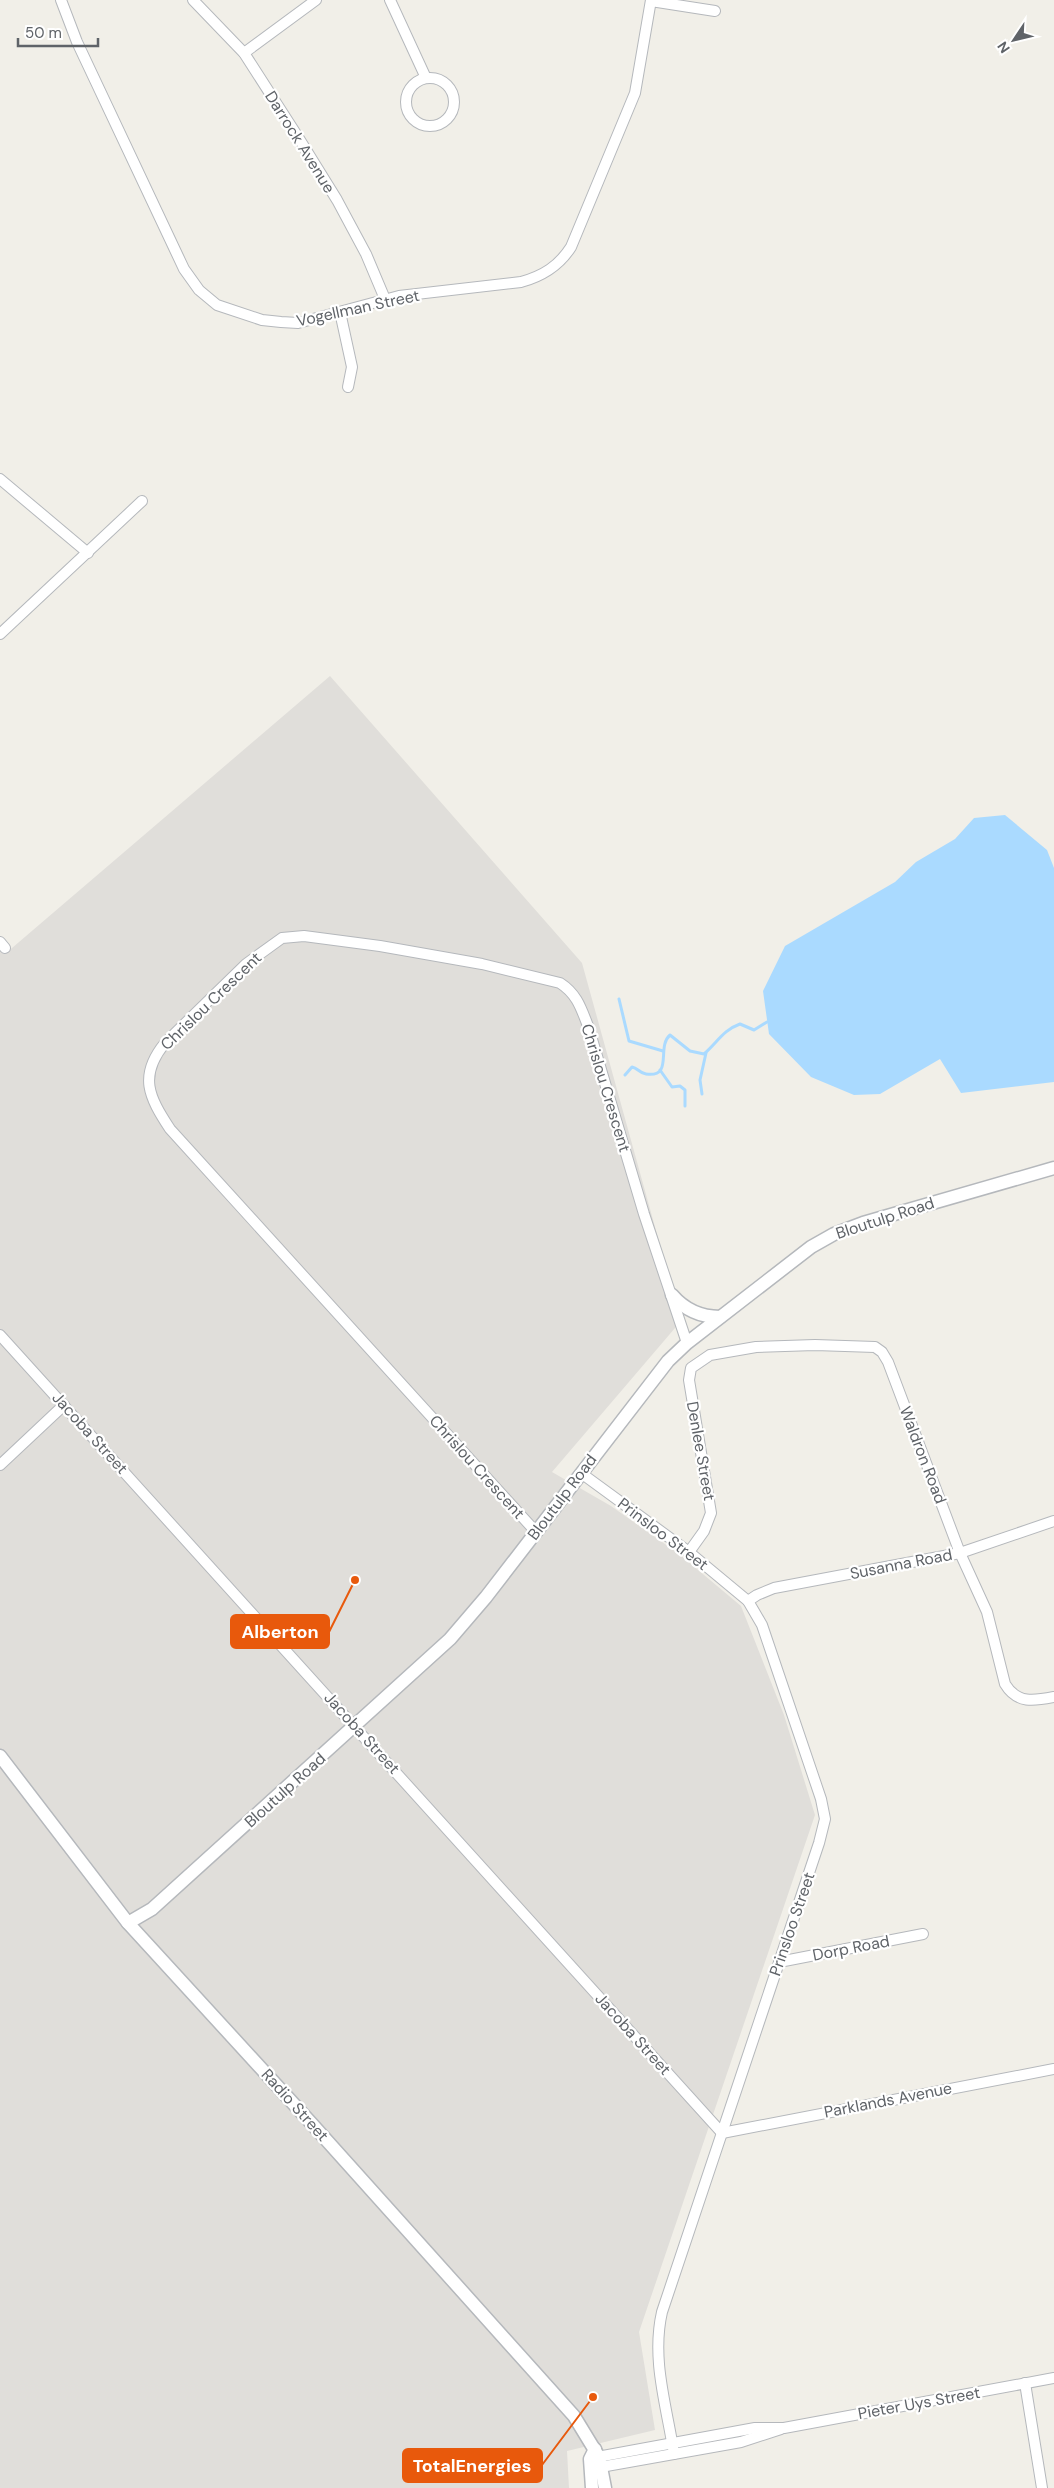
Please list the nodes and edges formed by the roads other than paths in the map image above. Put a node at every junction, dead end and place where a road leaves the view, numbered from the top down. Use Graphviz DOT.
graph roads {
  1 [pos="61,0"];
  2 [pos="193,0"];
  3 [pos="316,0"];
  4 [pos="390,0"];
  5 [pos="651,0"];
  6 [pos="715,11"];
  7 [pos="244,54"];
  8 [pos="426,78"];
  9 [pos="385,299"];
  10 [pos="340,312"];
  11 [pos="348,387"];
  12 [pos="0,479"];
  13 [pos="142,500"];
  14 [pos="88,554"];
  15 [pos="0,634"];
  16 [pos="1054,1168"];
  17 [pos="672,1295"];
  18 [pos="720,1317"];
  19 [pos="0,1334"];
  20 [pos="687,1343"];
  21 [pos="710,1355"];
  22 [pos="64,1406"];
  23 [pos="0,1465"];
  24 [pos="580,1473"];
  25 [pos="1054,1521"];
  26 [pos="536,1532"];
  27 [pos="689,1552"];
  28 [pos="960,1553"];
  29 [pos="748,1601"];
  30 [pos="1054,1697"];
  31 [pos="355,1726"];
  32 [pos="0,1756"];
  33 [pos="128,1923"];
  34 [pos="923,1934"];
  35 [pos="779,1962"];
  36 [pos="1054,2069"];
  37 [pos="722,2133"];
  38 [pos="1054,2378"];
  39 [pos="1024,2383"];
  40 [pos="784,2428"];
  41 [pos="673,2443"];
  42 [pos="674,2454"];
  43 [pos="595,2460"];
  44 [pos="592,2488"];
  45 [pos="605,2488"];
  46 [pos="1042,2488"];
  1 -- 10 [label="street, Vogellman Street"];
  2 -- 7 [label="street, Darrock Avenue"];
  3 -- 7 [label="street"];
  4 -- 8 [label="street"];
  5 -- 6 [label="street"];
  5 -- 9 [label="street, Vogellman Street"];
  7 -- 9 [label="street, Darrock Avenue"];
  8 -- 8 [label="street"];
  9 -- 10 [label="street, Vogellman Street"];
  10 -- 11 [label="street"];
  12 -- 14 [label="street"];
  13 -- 14 [label="street"];
  14 -- 15 [label="street"];
  16 -- 18 [label="street, Bloutulp Road"];
  17 -- 18 [label="street"];
  17 -- 20 [label="street, Chrislou Crescent"];
  17 -- 26 [label="street, Chrislou Crescent"];
  18 -- 20 [label="street, Bloutulp Road"];
  19 -- 22 [label="street, Jacoba Street"];
  20 -- 24 [label="street, Bloutulp Road"];
  21 -- 27 [label="street, Denlee Street"];
  21 -- 28 [label="street, Waldron Road"];
  22 -- 23 [label="street"];
  22 -- 31 [label="street, Jacoba Street"];
  24 -- 26 [label="street, Bloutulp Road"];
  24 -- 27 [label="street, Prinsloo Street"];
  25 -- 28 [label="street, Susanna Road"];
  26 -- 31 [label="street, Bloutulp Road"];
  27 -- 29 [label="street, Prinsloo Street"];
  28 -- 29 [label="street, Susanna Road"];
  28 -- 30 [label="street, Waldron Road"];
  29 -- 35 [label="street, Prinsloo Street"];
  31 -- 33 [label="street, Bloutulp Road"];
  31 -- 37 [label="street, Jacoba Street"];
  32 -- 33 [label="street, Radio Street"];
  33 -- 43 [label="street, Radio Street"];
  34 -- 35 [label="street, Dorp Road"];
  35 -- 37 [label="street, Prinsloo Street"];
  36 -- 37 [label="street, Parklands Avenue"];
  37 -- 41 [label="street, Prinsloo Street"];
  38 -- 39 [label="street, Pieter Uys Street"];
  39 -- 40 [label="street, Pieter Uys Street"];
  39 -- 46 [label="street"];
  40 -- 41 [label="street, Pieter Uys Street"];
  40 -- 42 [label="street, Pieter Uys Street"];
  41 -- 42 [label="street, Prinsloo Street"];
  41 -- 43 [label="street, Pieter Uys Street"];
  42 -- 43 [label="street, Pieter Uys Street"];
  43 -- 44 [label="street"];
  43 -- 45 [label="street"];
}
